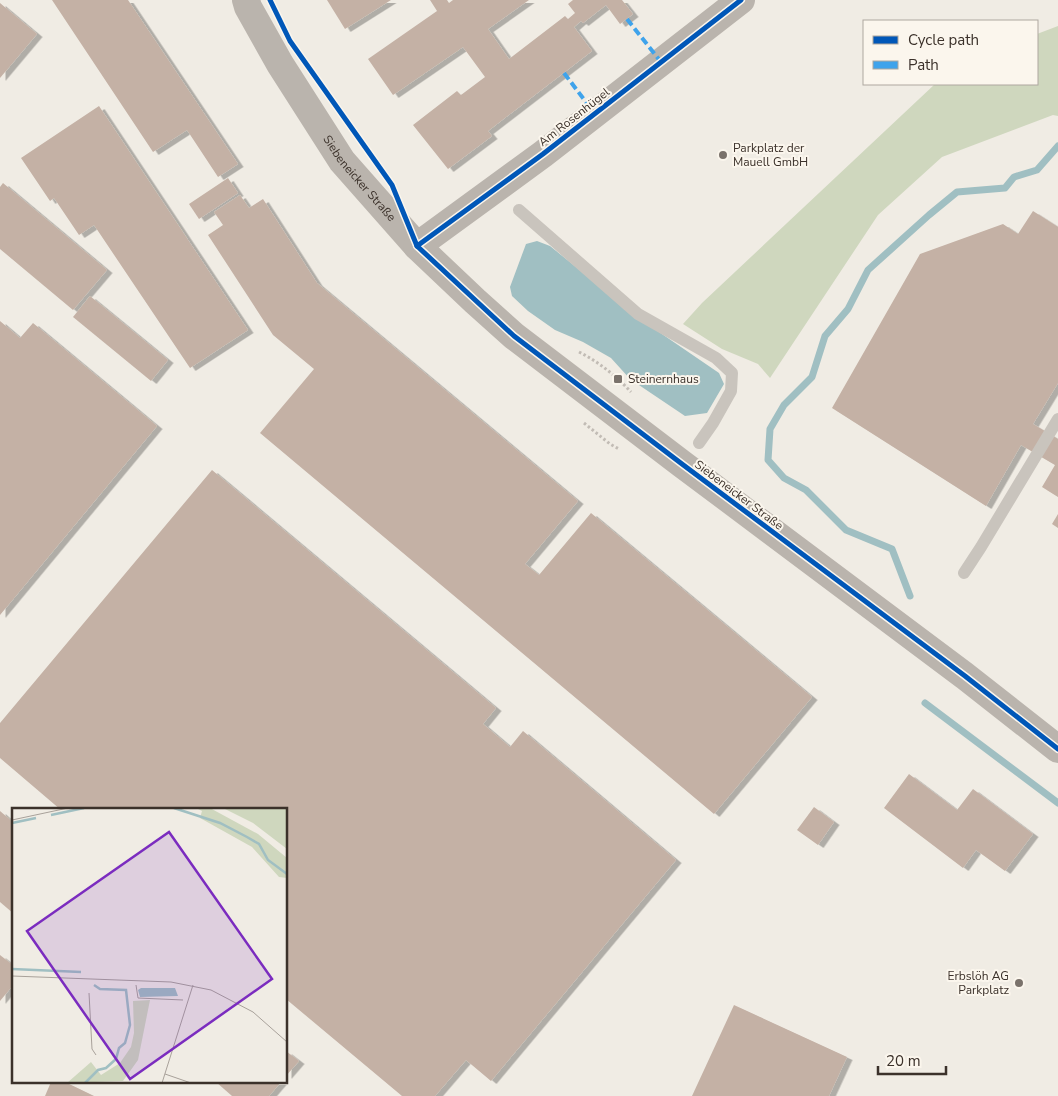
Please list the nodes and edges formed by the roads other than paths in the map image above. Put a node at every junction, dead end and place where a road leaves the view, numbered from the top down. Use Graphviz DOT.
graph roads {
  1 [pos="246,0"];
  2 [pos="741,0"];
  3 [pos="519,210"];
  4 [pos="417,246"];
  5 [pos="1058,419"];
  6 [pos="699,443"];
  7 [pos="964,573"];
  8 [pos="1058,749"];
  1 -- 4 [label="main road, Siebeneicker Straße"];
  2 -- 4 [label="main road, Am Rosenhügel"];
  3 -- 6 [label="lane"];
  4 -- 8 [label="main road, Siebeneicker Straße"];
  5 -- 7 [label="lane"];
}
